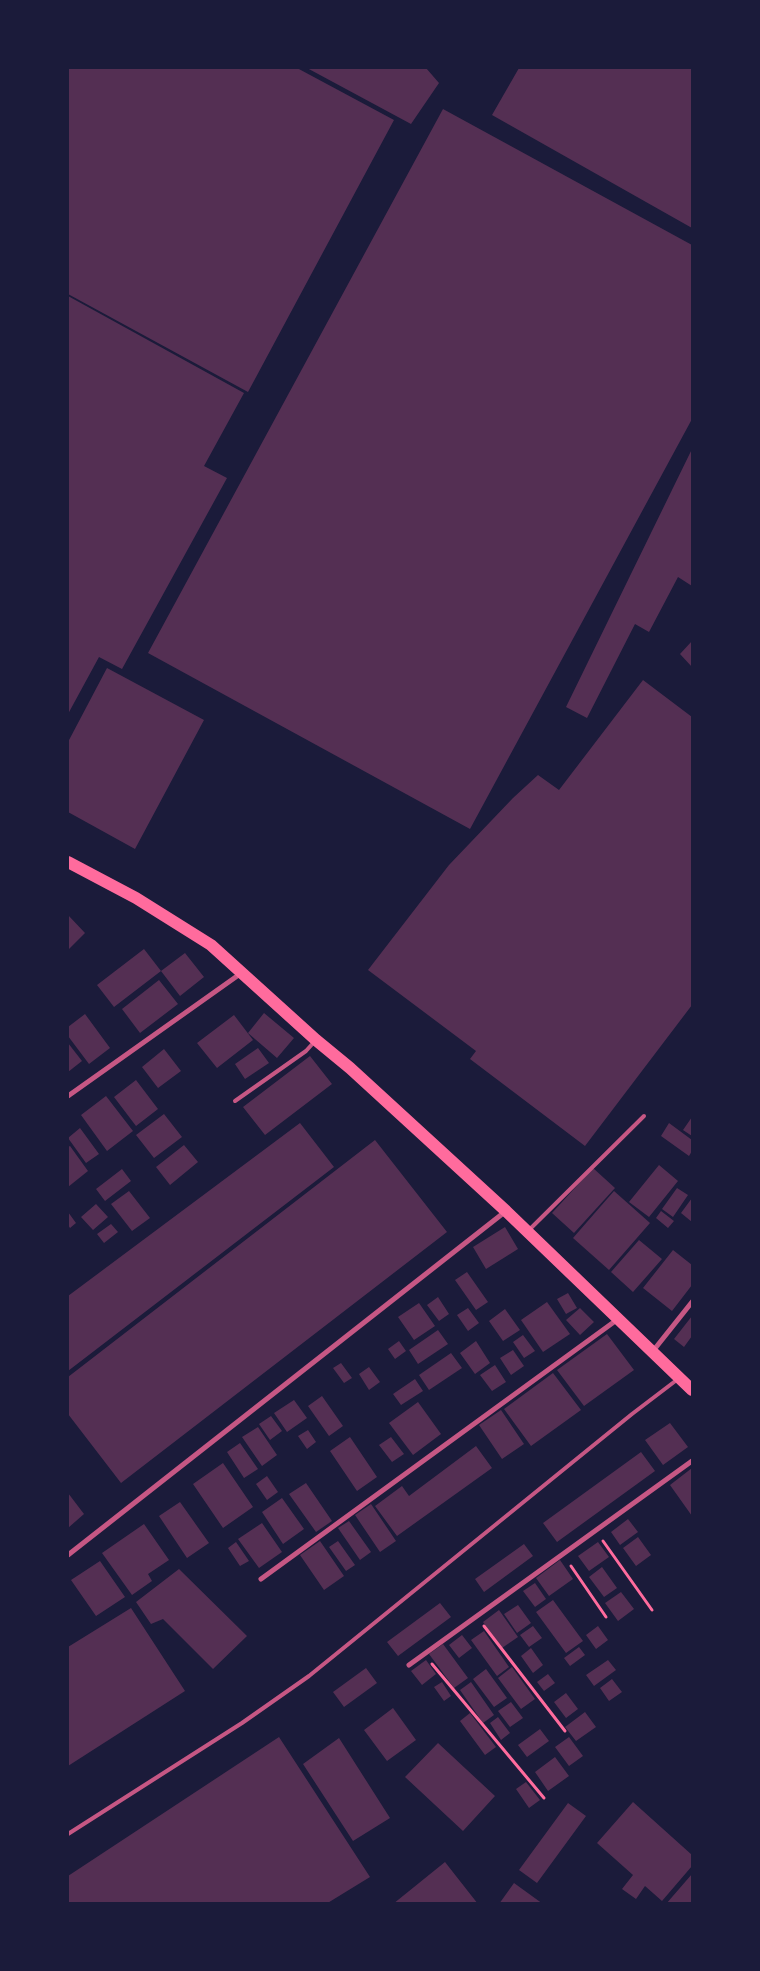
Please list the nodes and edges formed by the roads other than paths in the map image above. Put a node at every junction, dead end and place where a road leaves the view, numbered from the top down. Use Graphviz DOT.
graph roads {
  1 [pos="68,862"];
  2 [pos="241,973"];
  3 [pos="316,1040"];
  4 [pos="68,1096"];
  5 [pos="235,1101"];
  6 [pos="644,1116"];
  7 [pos="506,1210"];
  8 [pos="528,1232"];
  9 [pos="692,1302"];
  10 [pos="619,1318"];
  11 [pos="653,1351"];
  12 [pos="680,1378"];
  13 [pos="692,1390"];
  14 [pos="692,1460"];
  15 [pos="68,1555"];
  16 [pos="261,1579"];
  17 [pos="409,1665"];
  18 [pos="68,1834"];
  1 -- 2 [label="main road"];
  2 -- 3 [label="main road"];
  2 -- 4 [label="street"];
  3 -- 5 [label="lane"];
  3 -- 7 [label="main road"];
  6 -- 8 [label="lane"];
  7 -- 8 [label="main road"];
  7 -- 15 [label="street"];
  8 -- 10 [label="main road"];
  9 -- 11 [label="street"];
  10 -- 11 [label="main road"];
  10 -- 16 [label="street"];
  11 -- 12 [label="main road"];
  12 -- 13 [label="main road"];
  12 -- 18 [label="lane"];
  14 -- 17 [label="street"];
}
